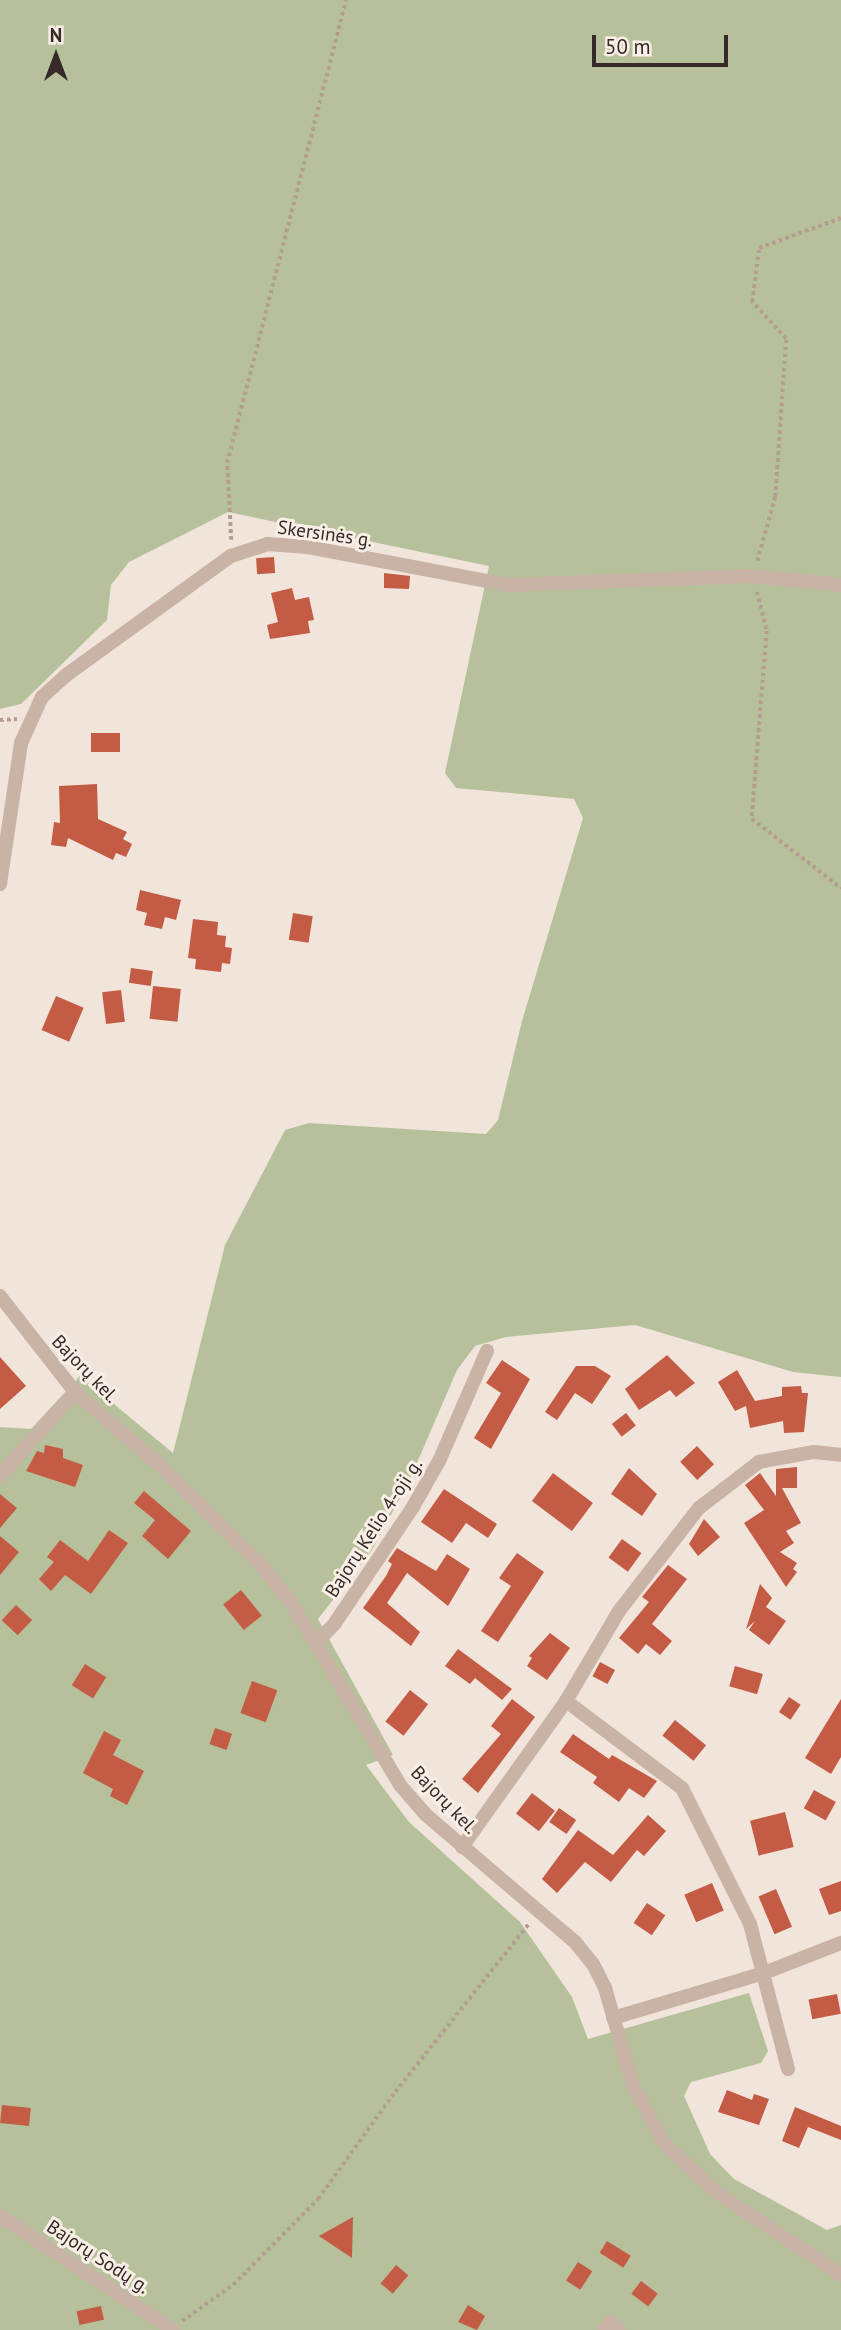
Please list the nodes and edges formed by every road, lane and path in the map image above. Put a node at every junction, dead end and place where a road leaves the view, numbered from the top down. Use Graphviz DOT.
graph roads {
  1 [pos="346,0"];
  2 [pos="841,218"];
  3 [pos="231,556"];
  4 [pos="752,576"];
  5 [pos="841,584"];
  6 [pos="0,884"];
  7 [pos="841,887"];
  8 [pos="0,1296"];
  9 [pos="487,1351"];
  10 [pos="75,1392"];
  11 [pos="841,1455"];
  12 [pos="0,1476"];
  13 [pos="316,1643"];
  14 [pos="566,1701"];
  15 [pos="462,1847"];
  16 [pos="539,1911"];
  17 [pos="841,1943"];
  18 [pos="765,1973"];
  19 [pos="613,2018"];
  20 [pos="788,2069"];
  21 [pos="0,2216"];
  22 [pos="841,2275"];
  23 [pos="173,2329"];
  24 [pos="604,2330"];
  25 [pos="620,2330"];
  1 -- 3 [label="path"];
  2 -- 4 [label="path"];
  3 -- 4 [label="street, Skersinės g."];
  3 -- 6 [label="street, Skersinės g."];
  4 -- 5 [label="street, Skersinės g."];
  4 -- 7 [label="path"];
  8 -- 10 [label="street, Bajorų kel."];
  9 -- 13 [label="street, Bajorų Kelio 4-oji g."];
  10 -- 12 [label="street"];
  10 -- 13 [label="street, Bajorų kel."];
  11 -- 14 [label="street"];
  13 -- 15 [label="street, Bajorų kel."];
  14 -- 15 [label="street"];
  14 -- 18 [label="street"];
  15 -- 16 [label="street, Bajorų kel."];
  16 -- 19 [label="street, Bajorų kel."];
  16 -- 23 [label="path"];
  17 -- 18 [label="street"];
  18 -- 19 [label="street"];
  18 -- 20 [label="street"];
  19 -- 22 [label="street, Bajorų kel."];
  21 -- 23 [label="street, Bajorų Sodų g."];
  24 -- 25 [label="street"];
}
